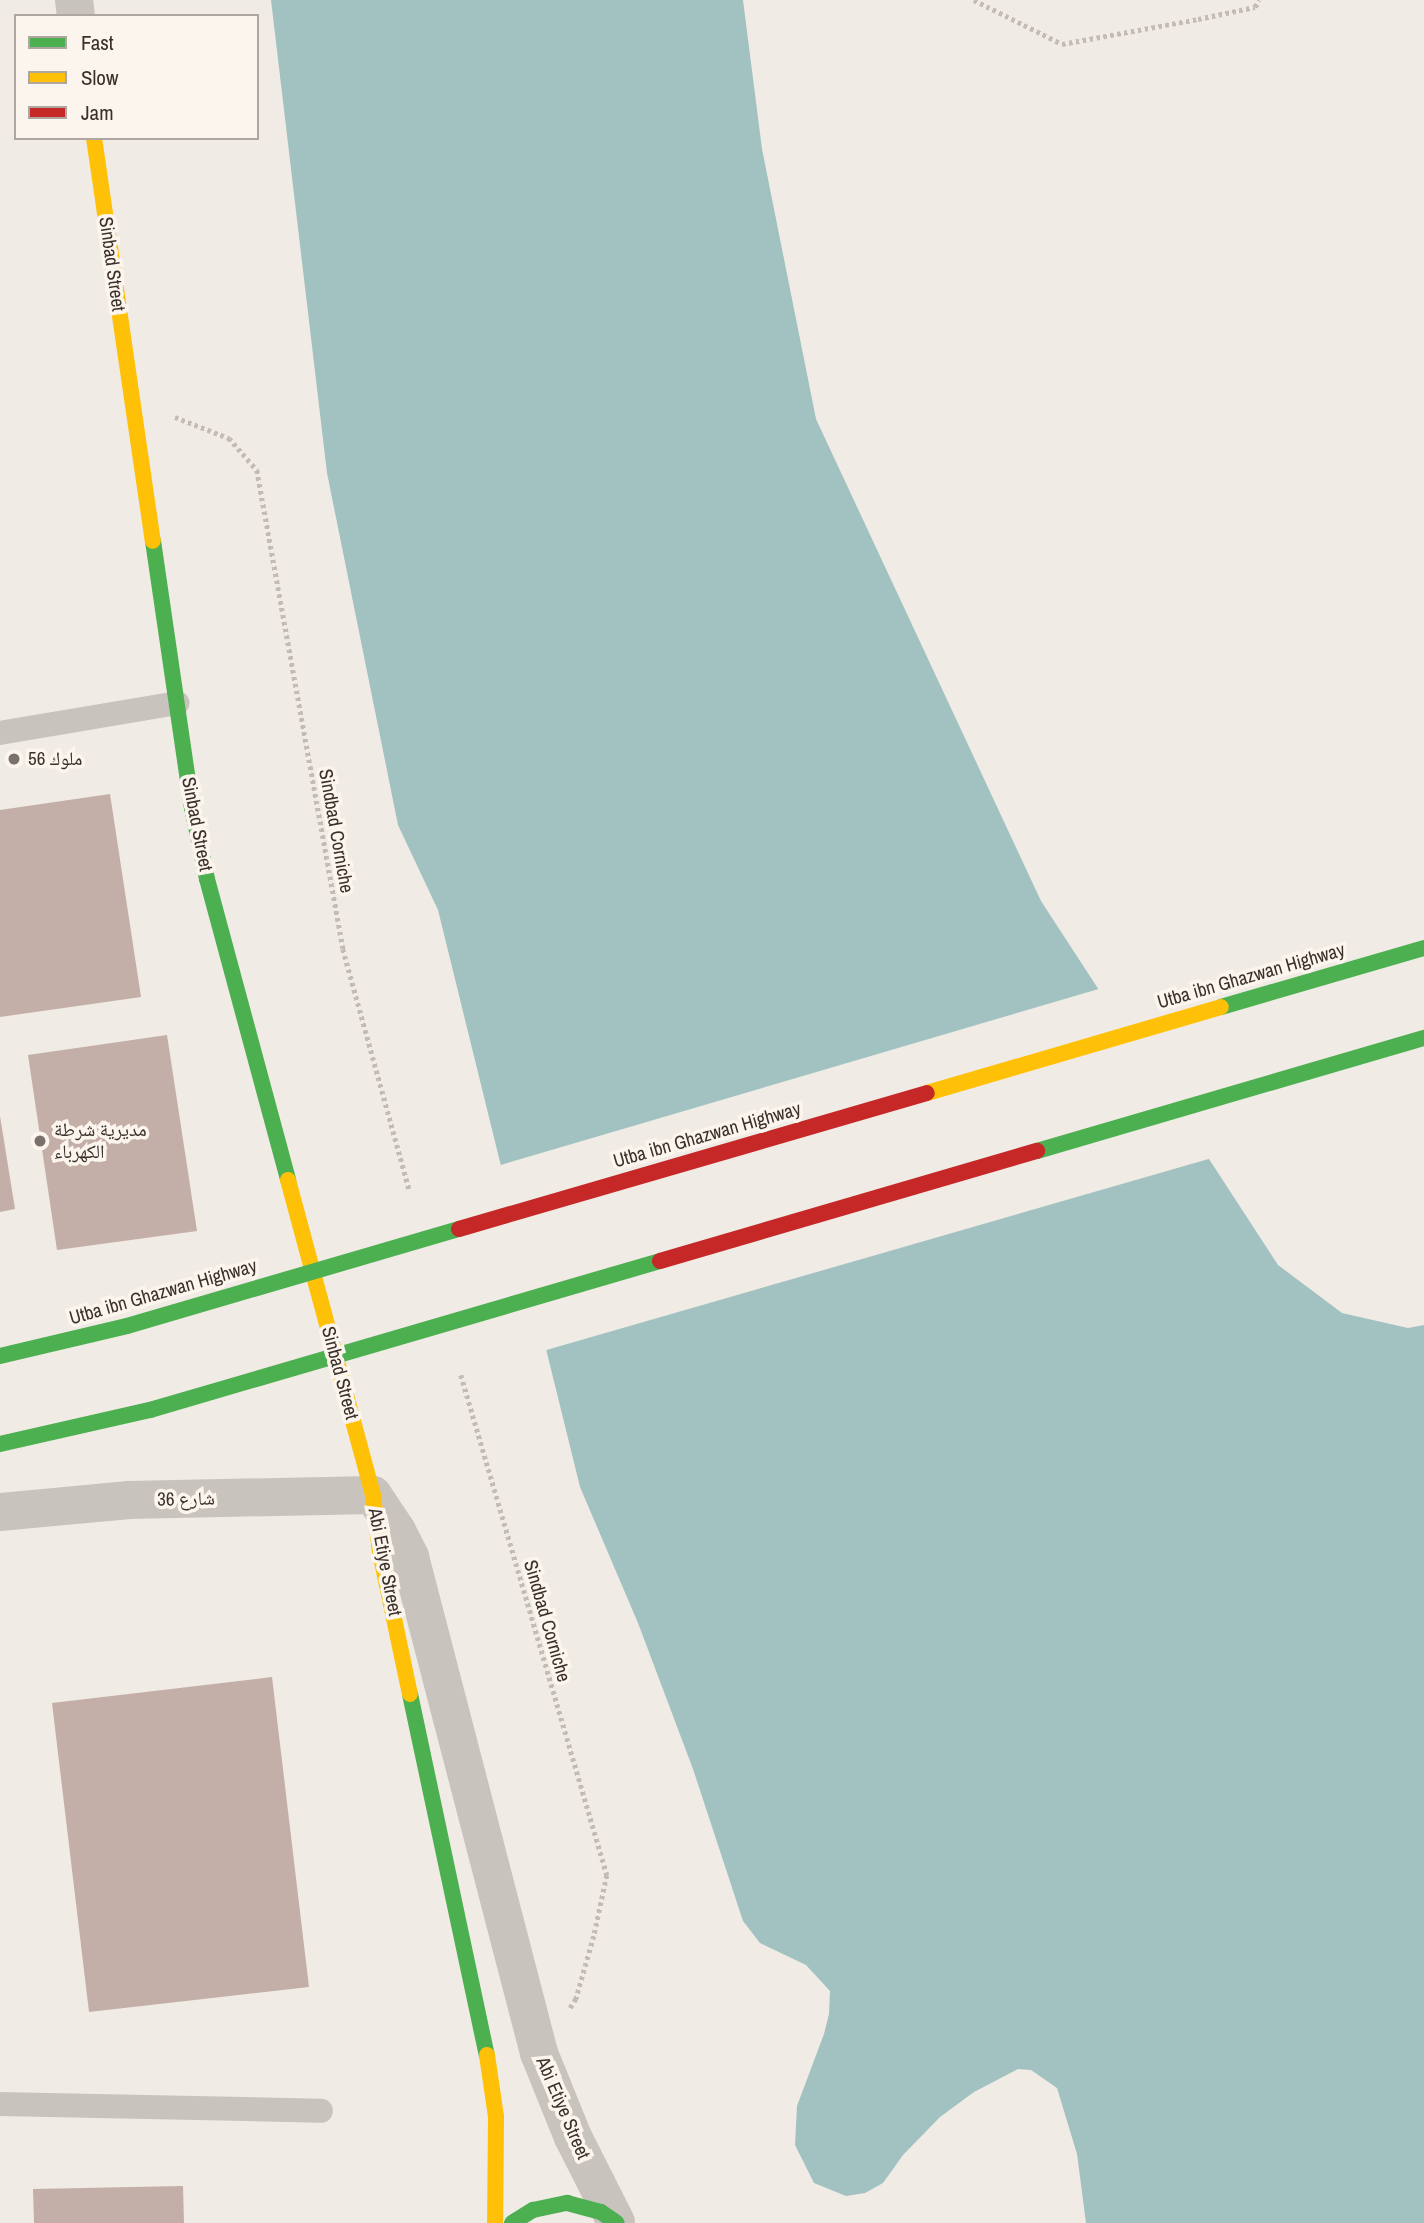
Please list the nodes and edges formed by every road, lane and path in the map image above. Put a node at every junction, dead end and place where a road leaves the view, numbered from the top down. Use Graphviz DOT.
graph roads {
  1 [pos="974,0"];
  2 [pos="1259,0"];
  3 [pos="94,140"];
  4 [pos="132,400"];
  5 [pos="177,703"];
  6 [pos="0,733"];
  7 [pos="1424,948"];
  8 [pos="1424,1038"];
  9 [pos="410,1192"];
  10 [pos="0,1356"];
  11 [pos="461,1375"];
  12 [pos="0,1444"];
  13 [pos="373,1495"];
  14 [pos="0,1512"];
  15 [pos="539,2053"];
  16 [pos="0,2104"];
  17 [pos="321,2111"];
  18 [pos="617,2222"];
  19 [pos="495,2223"];
  20 [pos="512,2223"];
  1 -- 2 [label="path"];
  3 -- 4 [label="main road, Sinbad Street"];
  4 -- 5 [label="main road, Sinbad Street"];
  4 -- 9 [label="path, Sindbad Corniche"];
  5 -- 6 [label="lane"];
  5 -- 13 [label="main road, Sinbad Street"];
  7 -- 10 [label="main road, Utba ibn Ghazwan Highway, bridge"];
  8 -- 12 [label="main road, bridge"];
  11 -- 15 [label="path, Sindbad Corniche"];
  13 -- 14 [label="street, شارع 36"];
  13 -- 15 [label="street, Abi Etiye Street"];
  13 -- 19 [label="main road, Abi Etiye Street"];
  15 -- 18 [label="street, Abi Etiye Street"];
  16 -- 17 [label="lane"];
  18 -- 20 [label="main road, Abi Etiye Street"];
}
